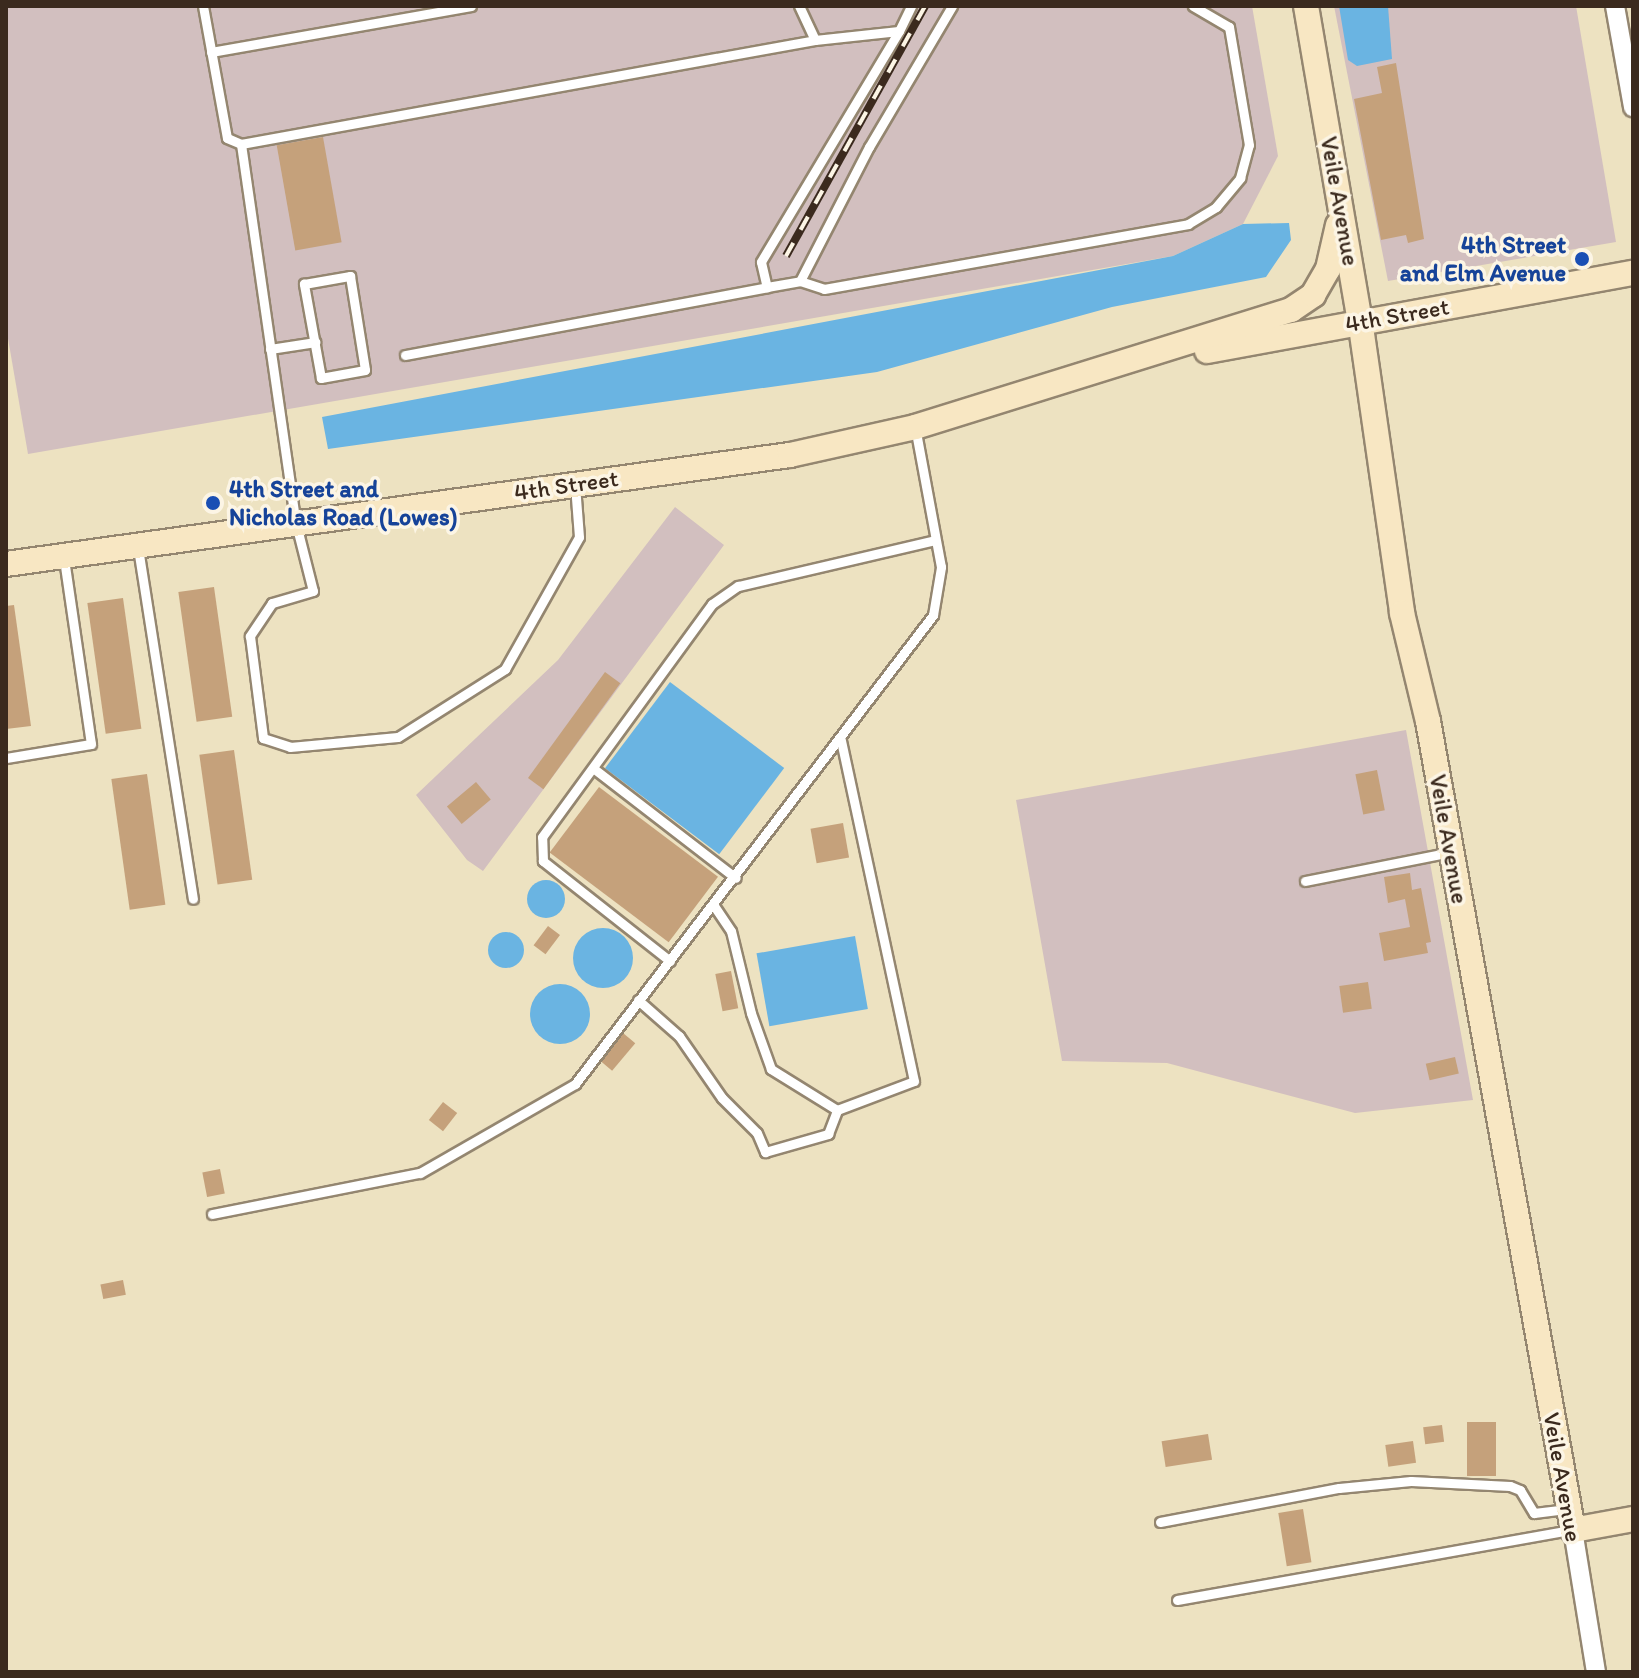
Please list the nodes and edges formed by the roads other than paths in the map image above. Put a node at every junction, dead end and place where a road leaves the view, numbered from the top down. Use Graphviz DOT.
graph roads {
  1 [pos="203,6"];
  2 [pos="471,6"];
  3 [pos="799,6"];
  4 [pos="911,6"];
  5 [pos="952,6"];
  6 [pos="1193,6"];
  7 [pos="1306,6"];
  8 [pos="1615,6"];
  9 [pos="899,31"];
  10 [pos="815,40"];
  11 [pos="211,52"];
  12 [pos="1633,107"];
  13 [pos="241,144"];
  14 [pos="1341,211"];
  15 [pos="1633,273"];
  16 [pos="800,281"];
  17 [pos="767,287"];
  18 [pos="1360,322"];
  19 [pos="315,342"];
  20 [pos="270,349"];
  21 [pos="405,355"];
  22 [pos="1118,368"];
  23 [pos="915,427"];
  24 [pos="575,483"];
  25 [pos="295,520"];
  26 [pos="935,540"];
  27 [pos="138,544"];
  28 [pos="63,555"];
  29 [pos="6,564"];
  30 [pos="841,740"];
  31 [pos="6,758"];
  32 [pos="593,768"];
  33 [pos="1451,852"];
  34 [pos="736,878"];
  35 [pos="1305,881"];
  36 [pos="193,899"];
  37 [pos="714,906"];
  38 [pos="670,961"];
  39 [pos="638,1000"];
  40 [pos="837,1110"];
  41 [pos="212,1214"];
  42 [pos="1571,1519"];
  43 [pos="1633,1519"];
  44 [pos="1160,1522"];
  45 [pos="1177,1600"];
  46 [pos="1596,1672"];
  1 -- 11 [label="lane"];
  2 -- 11 [label="lane"];
  3 -- 10 [label="lane"];
  4 -- 9 [label="lane"];
  5 -- 16 [label="lane"];
  6 -- 16 [label="lane"];
  7 -- 14 [label="street, Veile Avenue"];
  8 -- 12 [label="street"];
  9 -- 10 [label="lane"];
  9 -- 17 [label="lane"];
  10 -- 13 [label="lane"];
  11 -- 13 [label="lane"];
  13 -- 20 [label="lane"];
  14 -- 18 [label="street, Veile Avenue"];
  14 -- 22 [label="street"];
  15 -- 18 [label="street, 4th Street"];
  16 -- 17 [label="lane"];
  17 -- 21 [label="lane"];
  18 -- 22 [label="street, 4th Street"];
  18 -- 33 [label="street, Veile Avenue"];
  19 -- 19 [label="lane"];
  19 -- 20 [label="lane"];
  20 -- 25 [label="lane"];
  22 -- 23 [label="street, 4th Street"];
  23 -- 24 [label="street, 4th Street"];
  23 -- 26 [label="lane"];
  24 -- 25 [label="street, 4th Street"];
  24 -- 25 [label="lane"];
  25 -- 27 [label="street, 4th Street"];
  26 -- 30 [label="lane"];
  26 -- 32 [label="lane"];
  27 -- 28 [label="street, 4th Street"];
  27 -- 36 [label="lane"];
  28 -- 29 [label="street, 4th Street"];
  28 -- 31 [label="lane"];
  30 -- 34 [label="lane"];
  30 -- 40 [label="lane"];
  32 -- 34 [label="lane"];
  32 -- 38 [label="lane"];
  33 -- 35 [label="lane"];
  33 -- 42 [label="street, Veile Avenue"];
  34 -- 37 [label="lane"];
  37 -- 38 [label="lane"];
  37 -- 40 [label="lane"];
  38 -- 39 [label="lane"];
  39 -- 40 [label="lane"];
  39 -- 41 [label="lane"];
  42 -- 43 [label="street"];
  42 -- 44 [label="lane"];
  42 -- 45 [label="lane"];
  42 -- 46 [label="street, Veile Avenue"];
}
